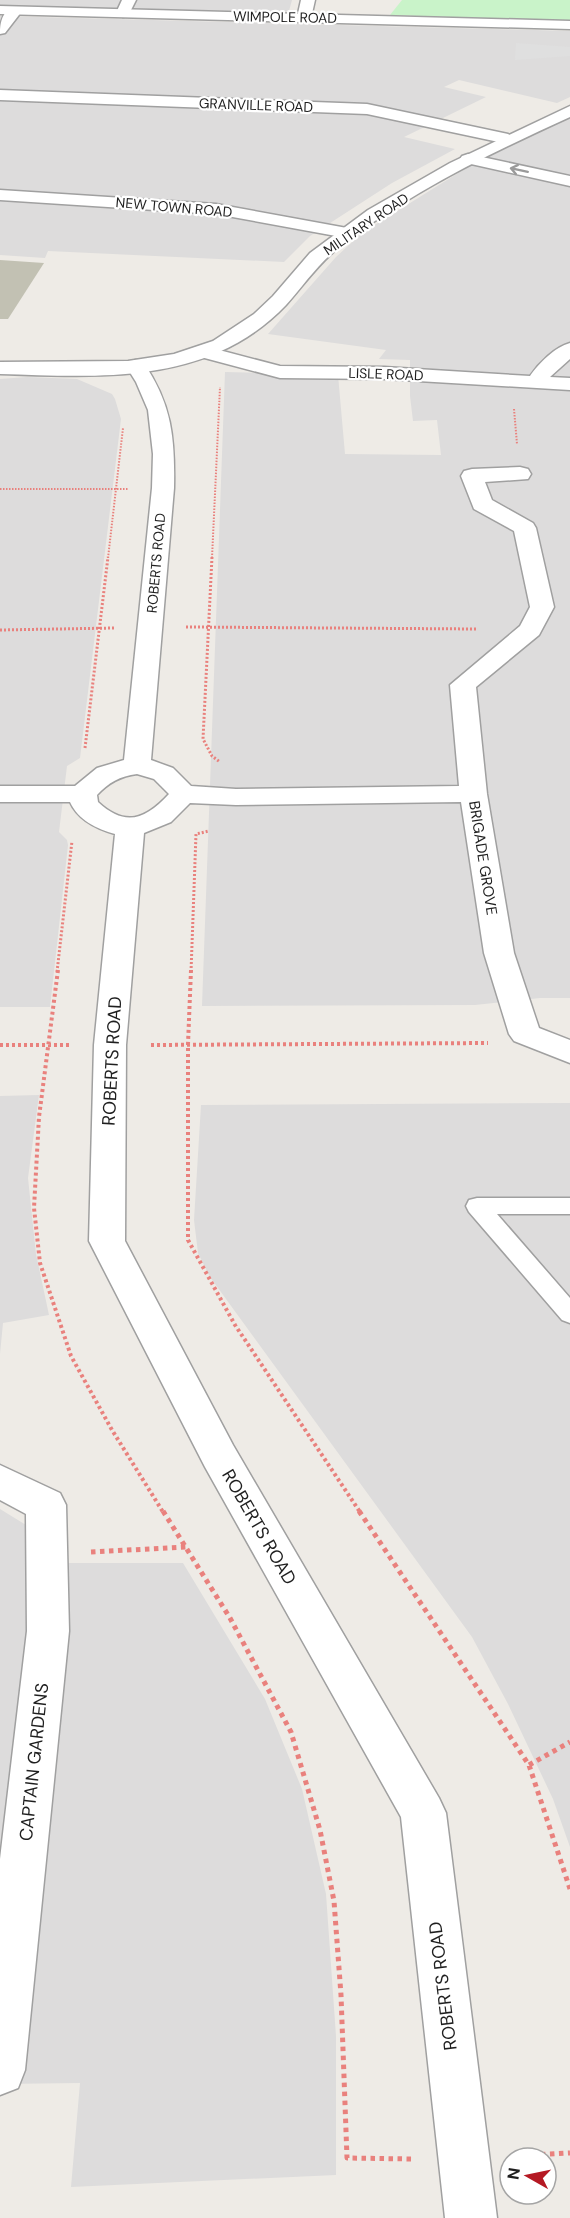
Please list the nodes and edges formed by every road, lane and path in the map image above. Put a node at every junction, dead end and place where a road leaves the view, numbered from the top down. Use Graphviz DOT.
graph roads {
  1 [pos="308,0"];
  2 [pos="126,7"];
  3 [pos="0,10"];
  4 [pos="15,11"];
  5 [pos="304,18"];
  6 [pos="570,25"];
  7 [pos="0,30"];
  8 [pos="0,95"];
  9 [pos="570,111"];
  10 [pos="508,139"];
  11 [pos="468,159"];
  12 [pos="570,181"];
  13 [pos="0,195"];
  14 [pos="347,233"];
  15 [pos="570,349"];
  16 [pos="195,354"];
  17 [pos="136,366"];
  18 [pos="0,368"];
  19 [pos="537,381"];
  20 [pos="570,384"];
  21 [pos="520,474"];
  22 [pos="0,489"];
  23 [pos="116,489"];
  24 [pos="151,627"];
  25 [pos="210,627"];
  26 [pos="0,630"];
  27 [pos="530,630"];
  28 [pos="137,766"];
  29 [pos="0,794"];
  30 [pos="83,794"];
  31 [pos="183,794"];
  32 [pos="473,794"];
  33 [pos="236,797"];
  34 [pos="130,828"];
  35 [pos="525,1034"];
  36 [pos="188,1044"];
  37 [pos="0,1045"];
  38 [pos="110,1045"];
  39 [pos="570,1052"];
  40 [pos="570,1206"];
  41 [pos="570,1314"];
  42 [pos="0,1481"];
  43 [pos="186,1547"];
  44 [pos="46,1553"];
  45 [pos="570,1742"];
  46 [pos="529,1765"];
  47 [pos="570,1889"];
  48 [pos="0,2070"];
  49 [pos="471,2218"];
  1 -- 5 [label="street"];
  2 -- 4 [label="street, WIMPOLE ROAD"];
  2 -- 5 [label="street, WIMPOLE ROAD"];
  3 -- 4 [label="street, WIMPOLE ROAD"];
  4 -- 7 [label="street"];
  5 -- 6 [label="street, WIMPOLE ROAD"];
  8 -- 10 [label="street, GRANVILLE ROAD"];
  9 -- 10 [label="street, MILITARY ROAD"];
  10 -- 11 [label="street, MILITARY ROAD"];
  12 -- 11 [label="street, one-way"];
  11 -- 14 [label="street, MILITARY ROAD"];
  13 -- 14 [label="street, NEW TOWN ROAD"];
  14 -- 16 [label="street, MILITARY ROAD"];
  15 -- 19 [label="street"];
  16 -- 17 [label="street, MILITARY ROAD"];
  16 -- 19 [label="street, LISLE ROAD"];
  16 -- 25 [label="path"];
  17 -- 18 [label="street, MILITARY ROAD"];
  17 -- 24 [label="street, ROBERTS ROAD"];
  19 -- 20 [label="street, LISLE ROAD"];
  21 -- 27 [label="street"];
  22 -- 23 [label="path"];
  24 -- 26 [label="path"];
  24 -- 28 [label="street, ROBERTS ROAD"];
  25 -- 27 [label="path"];
  25 -- 33 [label="path"];
  27 -- 32 [label="street"];
  28 -- 30 [label="street"];
  28 -- 31 [label="street"];
  29 -- 30 [label="street"];
  30 -- 34 [label="street"];
  31 -- 33 [label="street"];
  31 -- 34 [label="street"];
  32 -- 33 [label="street, BRIGADE GROVE"];
  32 -- 35 [label="street, BRIGADE GROVE"];
  33 -- 36 [label="path"];
  34 -- 38 [label="street, ROBERTS ROAD"];
  35 -- 36 [label="path"];
  35 -- 39 [label="street"];
  36 -- 38 [label="path"];
  36 -- 46 [label="path"];
  37 -- 38 [label="path"];
  38 -- 49 [label="street, ROBERTS ROAD"];
  40 -- 41 [label="lane"];
  42 -- 44 [label="street, CAPTAIN GARDENS"];
  43 -- 44 [label="path"];
  44 -- 48 [label="street, CAPTAIN GARDENS"];
  45 -- 46 [label="path"];
  46 -- 47 [label="path"];
}
